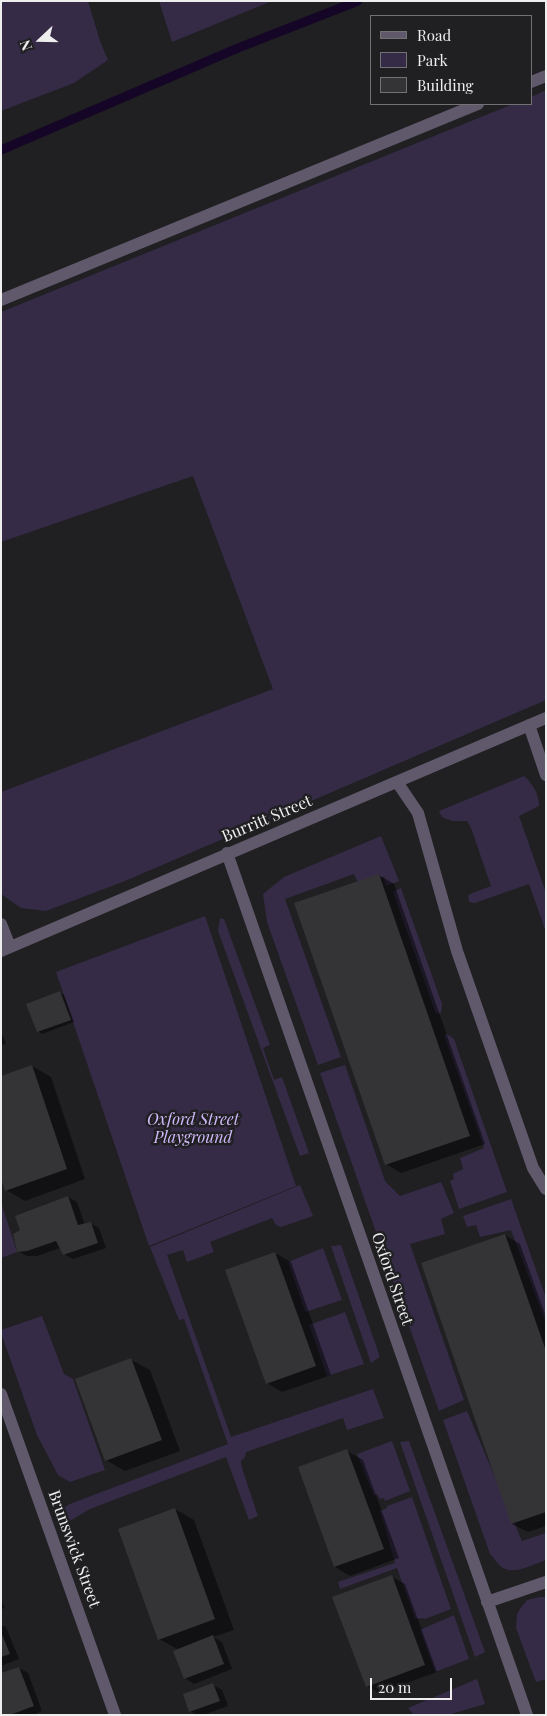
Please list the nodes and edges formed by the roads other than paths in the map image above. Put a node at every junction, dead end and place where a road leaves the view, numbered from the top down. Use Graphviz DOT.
graph roads {
  1 [pos="546,76"];
  2 [pos="532,82"];
  3 [pos="476,105"];
  4 [pos="1,300"];
  5 [pos="546,718"];
  6 [pos="529,725"];
  7 [pos="546,775"];
  8 [pos="397,782"];
  9 [pos="227,853"];
  10 [pos="1,924"];
  11 [pos="6,949"];
  12 [pos="546,1189"];
  13 [pos="1,1394"];
  14 [pos="546,1582"];
  15 [pos="487,1602"];
  16 [pos="115,1715"];
  17 [pos="526,1715"];
  1 -- 2 [label="street"];
  3 -- 4 [label="street"];
  5 -- 6 [label="street, Burritt Street"];
  6 -- 7 [label="street"];
  6 -- 8 [label="street, Burritt Street"];
  8 -- 9 [label="street, Burritt Street"];
  8 -- 12 [label="street"];
  9 -- 11 [label="street, Burritt Street"];
  9 -- 15 [label="street, Oxford Street"];
  10 -- 11 [label="street"];
  13 -- 16 [label="street, Brunswick Street"];
  14 -- 15 [label="street"];
  15 -- 17 [label="street, Oxford Street"];
}
